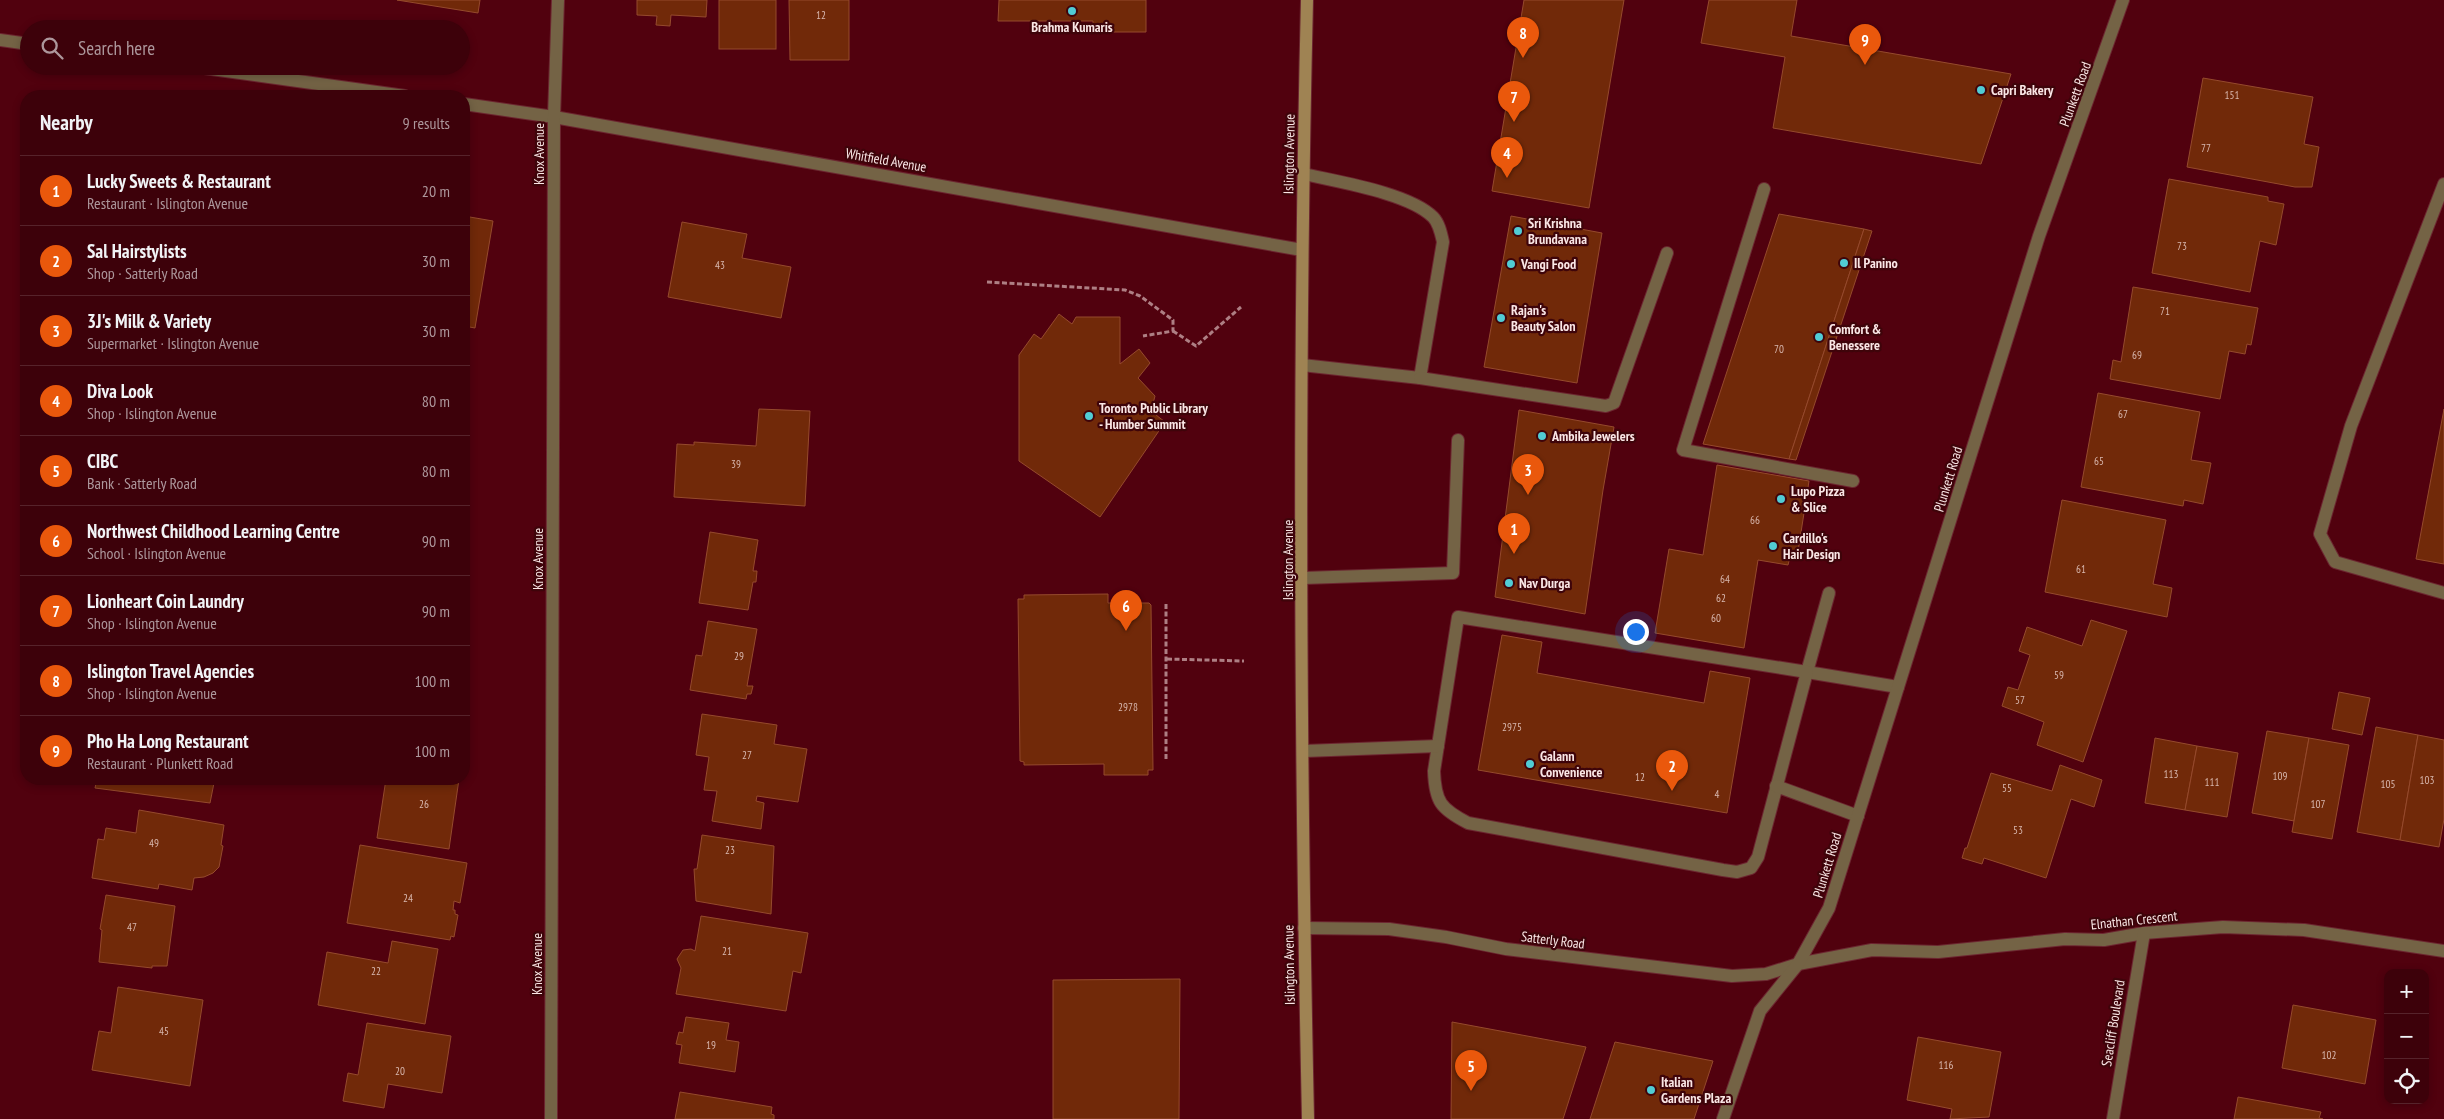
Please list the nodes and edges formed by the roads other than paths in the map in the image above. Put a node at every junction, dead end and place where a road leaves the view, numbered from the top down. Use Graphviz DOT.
graph roads {
  1 [pos="558,0"];
  2 [pos="1308,0"];
  3 [pos="2123,0"];
  4 [pos="0,40"];
  5 [pos="20,43"];
  6 [pos="255,75"];
  7 [pos="363,90"];
  8 [pos="470,105"];
  9 [pos="554,117"];
  10 [pos="1304,174"];
  11 [pos="2444,184"];
  12 [pos="1764,189"];
  13 [pos="1302,250"];
  14 [pos="1667,253"];
  15 [pos="1302,365"];
  16 [pos="1420,378"];
  17 [pos="1458,440"];
  18 [pos="1853,482"];
  19 [pos="1303,578"];
  20 [pos="1829,593"];
  21 [pos="2444,594"];
  22 [pos="1807,672"];
  23 [pos="1898,687"];
  24 [pos="1438,746"];
  25 [pos="1304,751"];
  26 [pos="1776,786"];
  27 [pos="1858,816"];
  28 [pos="1304,928"];
  29 [pos="2144,933"];
  30 [pos="2444,950"];
  31 [pos="1798,964"];
  32 [pos="551,1119"];
  33 [pos="1308,1119"];
  34 [pos="1723,1119"];
  35 [pos="2113,1119"];
  1 -- 9 [label="street, Knox Avenue"];
  2 -- 10 [label="main road, Islington Avenue"];
  3 -- 23 [label="street, Plunkett Road"];
  4 -- 5 [label="street"];
  6 -- 7 [label="street"];
  8 -- 9 [label="street, Whitfield Avenue"];
  9 -- 13 [label="street, Whitfield Avenue"];
  9 -- 32 [label="street, Knox Avenue"];
  10 -- 13 [label="main road, Islington Avenue"];
  10 -- 16 [label="street"];
  11 -- 21 [label="street"];
  12 -- 18 [label="street"];
  13 -- 15 [label="main road, Islington Avenue"];
  14 -- 16 [label="street"];
  15 -- 16 [label="street"];
  15 -- 19 [label="main road, Islington Avenue"];
  17 -- 19 [label="street"];
  19 -- 25 [label="main road, Islington Avenue"];
  20 -- 22 [label="street"];
  22 -- 23 [label="street"];
  22 -- 24 [label="street"];
  22 -- 26 [label="street"];
  23 -- 27 [label="street, Plunkett Road"];
  24 -- 25 [label="street"];
  24 -- 26 [label="street"];
  25 -- 28 [label="main road, Islington Avenue"];
  26 -- 27 [label="street"];
  27 -- 31 [label="street, Plunkett Road"];
  28 -- 31 [label="street, Satterly Road"];
  28 -- 33 [label="main road, Islington Avenue"];
  29 -- 30 [label="street, Elnathan Crescent"];
  29 -- 31 [label="street, Elnathan Crescent"];
  29 -- 35 [label="street, Seacliff Boulevard"];
  31 -- 34 [label="street, Plunkett Road"];
}
